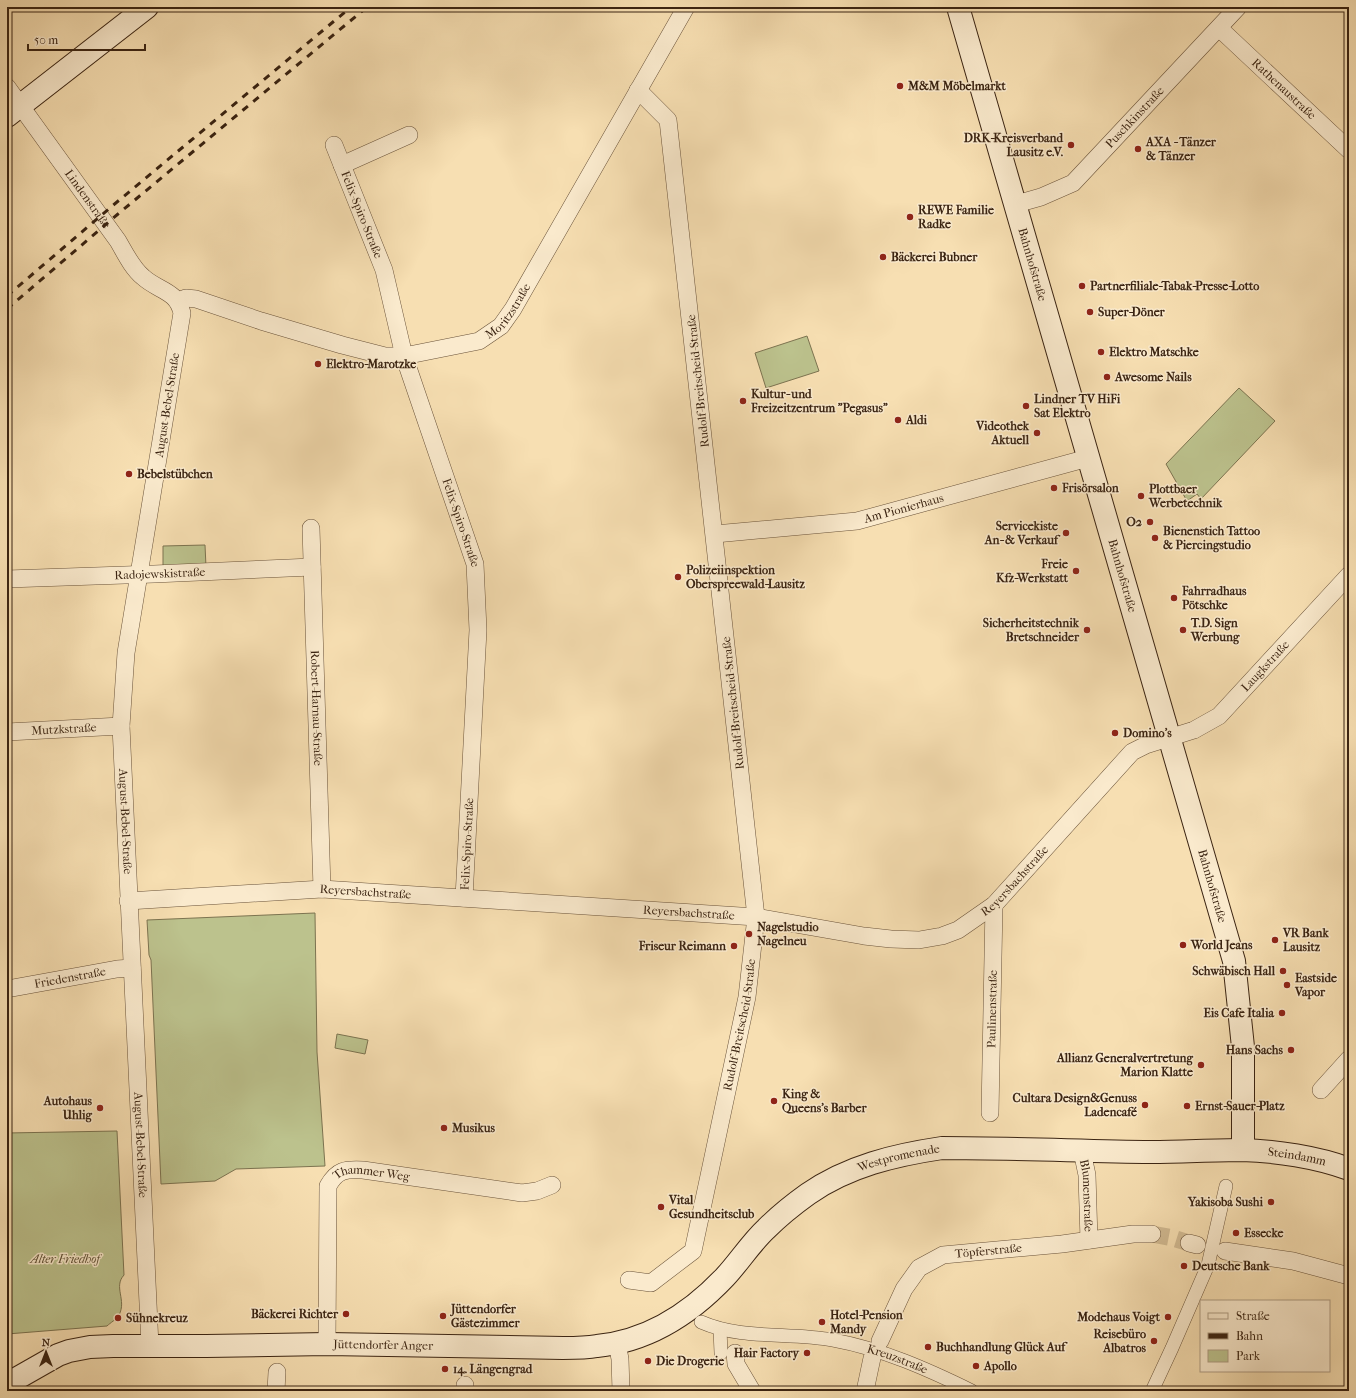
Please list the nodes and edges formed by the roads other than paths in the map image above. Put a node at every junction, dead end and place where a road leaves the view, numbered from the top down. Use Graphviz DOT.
graph roads {
  1 [pos="147,7"];
  2 [pos="686,7"];
  3 [pos="958,7"];
  4 [pos="1238,7"];
  5 [pos="1219,28"];
  6 [pos="7,87"];
  7 [pos="638,90"];
  8 [pos="13,111"];
  9 [pos="409,135"];
  10 [pos="334,145"];
  11 [pos="1349,150"];
  12 [pos="342,165"];
  13 [pos="1016,204"];
  14 [pos="178,301"];
  15 [pos="404,356"];
  16 [pos="1088,458"];
  17 [pos="311,528"];
  18 [pos="715,534"];
  19 [pos="312,567"];
  20 [pos="139,575"];
  21 [pos="1349,575"];
  22 [pos="7,578"];
  23 [pos="121,726"];
  24 [pos="7,732"];
  25 [pos="1168,738"];
  26 [pos="322,889"];
  27 [pos="464,898"];
  28 [pos="128,901"];
  29 [pos="994,905"];
  30 [pos="756,917"];
  31 [pos="132,968"];
  32 [pos="7,989"];
  33 [pos="1349,1059"];
  34 [pos="1321,1090"];
  35 [pos="990,1113"];
  36 [pos="1244,1150"];
  37 [pos="1082,1151"];
  38 [pos="1349,1169"];
  39 [pos="552,1185"];
  40 [pos="1226,1186"];
  41 [pos="1152,1234"];
  42 [pos="1089,1240"];
  43 [pos="1206,1247"];
  44 [pos="1349,1276"];
  45 [pos="630,1280"];
  46 [pos="701,1322"];
  47 [pos="720,1329"];
  48 [pos="736,1332"];
  49 [pos="617,1343"];
  50 [pos="326,1344"];
  51 [pos="150,1346"];
  52 [pos="876,1349"];
  53 [pos="728,1354"];
  54 [pos="277,1372"];
  55 [pos="7,1384"];
  56 [pos="1153,1389"];
  57 [pos="276,1391"];
  58 [pos="621,1391"];
  59 [pos="752,1391"];
  60 [pos="865,1391"];
  61 [pos="972,1391"];
  1 -- 8 [label="main road"];
  2 -- 7 [label="street, Moritzstraße"];
  3 -- 13 [label="main road, Bahnhofstraße"];
  4 -- 5 [label="street, Puschkinstraße"];
  5 -- 11 [label="street, Rathenaustraße"];
  5 -- 13 [label="street, Puschkinstraße"];
  6 -- 8 [label="street, Lindenstraße"];
  7 -- 15 [label="street, Moritzstraße"];
  7 -- 18 [label="street, Rudolf-Breitscheid-Straße"];
  8 -- 14 [label="street, Lindenstraße"];
  9 -- 12 [label="street, Felix-Spiro-Straße"];
  10 -- 12 [label="street, Felix-Spiro-Straße"];
  12 -- 15 [label="street, Felix-Spiro-Straße"];
  13 -- 16 [label="main road, Bahnhofstraße"];
  14 -- 15 [label="street, Moritzstraße"];
  14 -- 20 [label="street, August-Bebel-Straße"];
  15 -- 27 [label="street, Felix-Spiro-Straße"];
  16 -- 18 [label="street, Am Pionierhaus"];
  16 -- 25 [label="main road, Bahnhofstraße"];
  17 -- 19 [label="street, Robert-Harnau-Straße"];
  18 -- 30 [label="street, Rudolf-Breitscheid-Straße"];
  19 -- 20 [label="street, Radojewskistraße"];
  19 -- 26 [label="street, Robert-Harnau-Straße"];
  20 -- 22 [label="street, Radojewskistraße"];
  20 -- 23 [label="street, August-Bebel-Straße"];
  21 -- 25 [label="street, Laugkstraße"];
  23 -- 24 [label="street, Mutzkstraße"];
  23 -- 28 [label="street, August-Bebel-Straße"];
  25 -- 29 [label="street, Reyersbachstraße"];
  25 -- 36 [label="main road, Bahnhofstraße"];
  26 -- 27 [label="street, Reyersbachstraße"];
  26 -- 28 [label="street, Reyersbachstraße"];
  27 -- 30 [label="street, Reyersbachstraße"];
  28 -- 31 [label="street, August-Bebel-Straße"];
  29 -- 30 [label="street, Reyersbachstraße"];
  29 -- 35 [label="street, Paulinenstraße"];
  30 -- 45 [label="street, Rudolf-Breitscheid-Straße"];
  31 -- 32 [label="street, Friedenstraße"];
  31 -- 51 [label="street, August-Bebel-Straße"];
  33 -- 34 [label="street"];
  36 -- 37 [label="main road, Westpromenade"];
  36 -- 38 [label="main road, Steindamm"];
  37 -- 42 [label="street, Blumenstraße"];
  37 -- 49 [label="main road, Westpromenade"];
  39 -- 50 [label="street, Thammer Weg"];
  40 -- 43 [label="street"];
  41 -- 42 [label="street, Töpferstraße"];
  42 -- 52 [label="street, Töpferstraße"];
  43 -- 44 [label="street"];
  43 -- 56 [label="street"];
  46 -- 47 [label="street, Kreuzstraße"];
  47 -- 48 [label="street, Kreuzstraße"];
  47 -- 53 [label="street"];
  48 -- 52 [label="street, Kreuzstraße"];
  48 -- 53 [label="street"];
  49 -- 50 [label="main road, Jüttendorfer Anger"];
  49 -- 58 [label="street"];
  50 -- 51 [label="main road, Jüttendorfer Anger"];
  51 -- 55 [label="main road, Jüttendorfer Anger"];
  52 -- 60 [label="street, Töpferstraße"];
  52 -- 61 [label="street, Kreuzstraße"];
  53 -- 59 [label="street"];
  54 -- 57 [label="street"];
}
